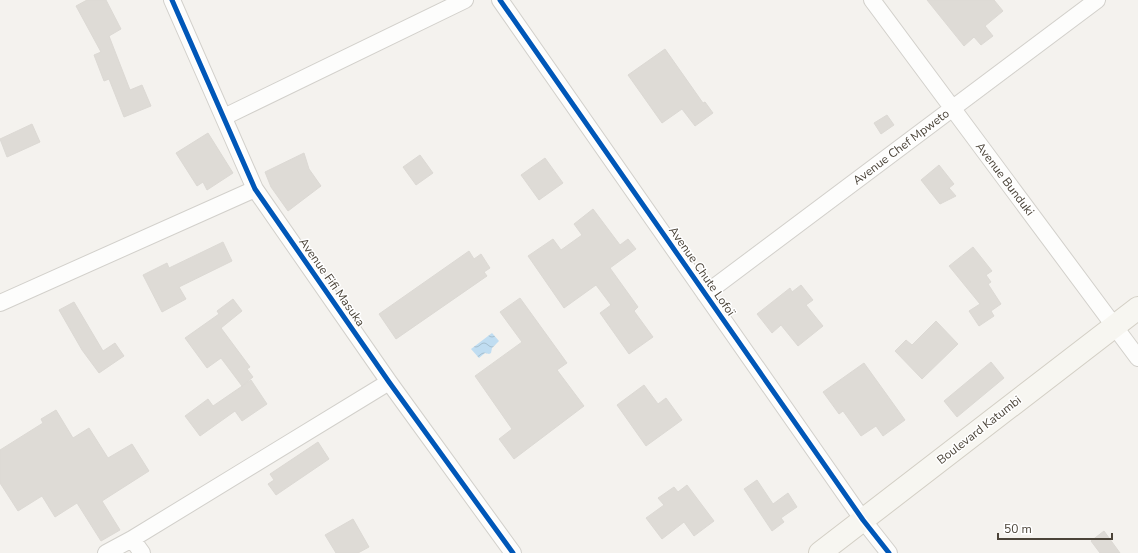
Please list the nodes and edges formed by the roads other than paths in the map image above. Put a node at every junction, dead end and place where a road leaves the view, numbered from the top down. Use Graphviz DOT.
graph roads {
  1 [pos="172,0"];
  2 [pos="465,0"];
  3 [pos="501,0"];
  4 [pos="872,0"];
  5 [pos="1097,0"];
  6 [pos="953,109"];
  7 [pos="224,117"];
  8 [pos="255,189"];
  9 [pos="705,294"];
  10 [pos="0,303"];
  11 [pos="1138,308"];
  12 [pos="1115,326"];
  13 [pos="1138,358"];
  14 [pos="389,382"];
  15 [pos="863,520"];
  16 [pos="132,539"];
  17 [pos="106,553"];
  18 [pos="142,553"];
  19 [pos="513,553"];
  20 [pos="820,553"];
  21 [pos="889,553"];
  1 -- 7 [label="street, Avenue Fifi Masuka"];
  2 -- 7 [label="street"];
  3 -- 9 [label="street, Avenue Chute Lofoï"];
  4 -- 6 [label="street, Avenue Bunduki"];
  5 -- 6 [label="street, Avenue Chef Mpweto"];
  6 -- 9 [label="street, Avenue Chef Mpweto"];
  6 -- 12 [label="street, Avenue Bunduki"];
  7 -- 8 [label="street, Avenue Fifi Masuka"];
  8 -- 10 [label="street"];
  8 -- 14 [label="street, Avenue Fifi Masuka"];
  9 -- 15 [label="street, Avenue Chute Lofoï"];
  11 -- 12 [label="street, Boulevard Katumbi"];
  12 -- 13 [label="street, Avenue Bunduki"];
  12 -- 15 [label="street, Boulevard Katumbi"];
  14 -- 16 [label="street"];
  14 -- 19 [label="street, Avenue Fifi Masuka"];
  15 -- 20 [label="street, Boulevard Katumbi"];
  15 -- 21 [label="street, Avenue Chute Lofoï"];
  16 -- 17 [label="street"];
  16 -- 18 [label="street"];
}
